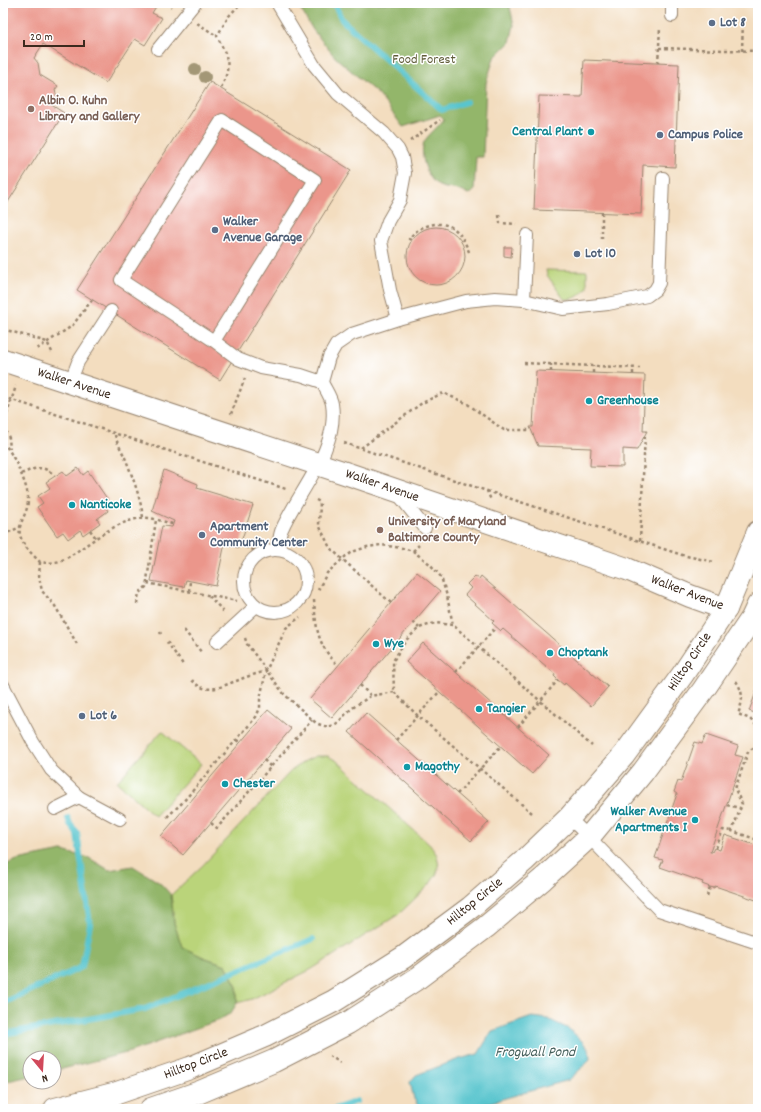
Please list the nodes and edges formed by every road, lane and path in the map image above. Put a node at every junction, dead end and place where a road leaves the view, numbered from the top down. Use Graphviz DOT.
graph roads {
  1 [pos="195,3"];
  2 [pos="241,3"];
  3 [pos="277,3"];
  4 [pos="672,3"];
  5 [pos="672,16"];
  6 [pos="743,18"];
  7 [pos="192,20"];
  8 [pos="660,25"];
  9 [pos="217,36"];
  10 [pos="659,48"];
  11 [pos="158,49"];
  12 [pos="742,51"];
  13 [pos="758,51"];
  14 [pos="658,63"];
  15 [pos="221,88"];
  16 [pos="440,120"];
  17 [pos="416,137"];
  18 [pos="663,178"];
  19 [pos="602,212"];
  20 [pos="499,215"];
  21 [pos="518,224"];
  22 [pos="527,236"];
  23 [pos="602,239"];
  24 [pos="411,240"];
  25 [pos="470,254"];
  26 [pos="92,300"];
  27 [pos="524,300"];
  28 [pos="111,311"];
  29 [pos="398,319"];
  30 [pos="3,329"];
  31 [pos="214,341"];
  32 [pos="47,342"];
  33 [pos="35,350"];
  34 [pos="54,356"];
  35 [pos="3,360"];
  36 [pos="524,363"];
  37 [pos="551,364"];
  38 [pos="593,365"];
  39 [pos="633,367"];
  40 [pos="640,368"];
  41 [pos="551,372"];
  42 [pos="593,373"];
  43 [pos="633,374"];
  44 [pos="245,378"];
  45 [pos="322,382"];
  46 [pos="70,383"];
  47 [pos="16,386"];
  48 [pos="3,397"];
  49 [pos="12,401"];
  50 [pos="229,420"];
  51 [pos="3,425"];
  52 [pos="531,430"];
  53 [pos="645,434"];
  54 [pos="115,435"];
  55 [pos="3,442"];
  56 [pos="341,442"];
  57 [pos="362,448"];
  58 [pos="10,450"];
  59 [pos="318,464"];
  60 [pos="21,474"];
  61 [pos="55,476"];
  62 [pos="395,490"];
  63 [pos="290,491"];
  64 [pos="487,491"];
  65 [pos="314,498"];
  66 [pos="493,505"];
  67 [pos="143,518"];
  68 [pos="156,520"];
  69 [pos="173,524"];
  70 [pos="20,527"];
  71 [pos="425,528"];
  72 [pos="90,530"];
  73 [pos="758,532"];
  74 [pos="3,535"];
  75 [pos="96,538"];
  76 [pos="640,541"];
  77 [pos="240,545"];
  78 [pos="419,545"];
  79 [pos="254,550"];
  80 [pos="278,550"];
  81 [pos="413,552"];
  82 [pos="342,559"];
  83 [pos="40,562"];
  84 [pos="714,562"];
  85 [pos="190,581"];
  86 [pos="147,583"];
  87 [pos="318,590"];
  88 [pos="189,591"];
  89 [pos="209,596"];
  90 [pos="314,600"];
  91 [pos="237,601"];
  92 [pos="391,603"];
  93 [pos="137,604"];
  94 [pos="256,606"];
  95 [pos="726,609"];
  96 [pos="756,614"];
  97 [pos="228,616"];
  98 [pos="300,617"];
  99 [pos="413,622"];
  100 [pos="453,625"];
  101 [pos="496,627"];
  102 [pos="419,628"];
  103 [pos="184,630"];
  104 [pos="245,636"];
  105 [pos="167,642"];
  106 [pos="217,642"];
  107 [pos="77,644"];
  108 [pos="478,646"];
  109 [pos="202,653"];
  110 [pos="338,665"];
  111 [pos="184,666"];
  112 [pos="266,671"];
  113 [pos="456,672"];
  114 [pos="734,678"];
  115 [pos="192,680"];
  116 [pos="558,680"];
  117 [pos="3,685"];
  118 [pos="360,685"];
  119 [pos="394,692"];
  120 [pos="439,692"];
  121 [pos="371,696"];
  122 [pos="540,701"];
  123 [pos="417,715"];
  124 [pos="312,720"];
  125 [pos="518,727"];
  126 [pos="758,727"];
  127 [pos="237,740"];
  128 [pos="396,740"];
  129 [pos="240,743"];
  130 [pos="758,744"];
  131 [pos="501,746"];
  132 [pos="592,746"];
  133 [pos="264,760"];
  134 [pos="271,767"];
  135 [pos="480,768"];
  136 [pos="457,794"];
  137 [pos="79,797"];
  138 [pos="182,803"];
  139 [pos="727,805"];
  140 [pos="186,807"];
  141 [pos="740,808"];
  142 [pos="55,809"];
  143 [pos="532,813"];
  144 [pos="168,817"];
  145 [pos="569,818"];
  146 [pos="120,819"];
  147 [pos="211,823"];
  148 [pos="732,831"];
  149 [pos="589,837"];
  150 [pos="758,840"];
  151 [pos="716,848"];
  152 [pos="710,887"];
  153 [pos="707,896"];
  154 [pos="758,943"];
  155 [pos="55,1109"];
  156 [pos="151,1109"];
  1 -- 11 [label="lane"];
  2 -- 9 [label="path"];
  3 -- 29 [label="lane"];
  4 -- 5 [label="lane"];
  6 -- 12 [label="path"];
  7 -- 9 [label="path"];
  8 -- 10 [label="path"];
  9 -- 15 [label="path"];
  10 -- 12 [label="path"];
  10 -- 14 [label="path"];
  12 -- 13 [label="path"];
  16 -- 17 [label="path"];
  18 -- 27 [label="lane"];
  19 -- 23 [label="path"];
  20 -- 21 [label="path"];
  22 -- 27 [label="lane"];
  24 -- 25 [label="path"];
  26 -- 32 [label="path"];
  27 -- 29 [label="lane"];
  28 -- 46 [label="lane"];
  29 -- 45 [label="lane"];
  30 -- 32 [label="path"];
  31 -- 31 [label="lane"];
  31 -- 45 [label="lane"];
  32 -- 33 [label="path"];
  32 -- 34 [label="path"];
  35 -- 46 [label="street, Walker Avenue"];
  36 -- 37 [label="path"];
  37 -- 38 [label="path"];
  37 -- 41 [label="path"];
  38 -- 39 [label="path"];
  38 -- 42 [label="path"];
  39 -- 40 [label="path"];
  39 -- 43 [label="path"];
  44 -- 50 [label="path"];
  45 -- 59 [label="lane"];
  46 -- 59 [label="street, Walker Avenue"];
  47 -- 49 [label="path"];
  48 -- 49 [label="path"];
  49 -- 51 [label="path"];
  49 -- 54 [label="path"];
  51 -- 58 [label="path"];
  52 -- 57 [label="path"];
  53 -- 76 [label="path"];
  54 -- 63 [label="path"];
  54 -- 67 [label="path"];
  55 -- 58 [label="path"];
  56 -- 57 [label="path"];
  57 -- 64 [label="path"];
  58 -- 60 [label="path"];
  59 -- 62 [label="street, Walker Avenue"];
  59 -- 80 [label="lane"];
  60 -- 61 [label="path"];
  60 -- 70 [label="path"];
  62 -- 71 [label="lane"];
  62 -- 95 [label="street, Walker Avenue"];
  64 -- 66 [label="path"];
  64 -- 76 [label="path"];
  65 -- 82 [label="path"];
  67 -- 68 [label="path"];
  67 -- 75 [label="path"];
  68 -- 69 [label="path"];
  68 -- 86 [label="path"];
  70 -- 74 [label="path"];
  70 -- 83 [label="path"];
  72 -- 75 [label="path"];
  73 -- 95 [label="street, Hilltop Circle"];
  75 -- 83 [label="path"];
  76 -- 84 [label="path"];
  77 -- 79 [label="path"];
  78 -- 81 [label="path"];
  80 -- 94 [label="lane"];
  80 -- 94 [label="lane"];
  81 -- 82 [label="path"];
  81 -- 100 [label="path"];
  82 -- 87 [label="path"];
  82 -- 92 [label="path"];
  83 -- 107 [label="path"];
  85 -- 88 [label="path"];
  86 -- 88 [label="path"];
  86 -- 93 [label="path"];
  88 -- 89 [label="path"];
  89 -- 91 [label="path"];
  89 -- 97 [label="path"];
  90 -- 110 [label="path"];
  94 -- 106 [label="lane"];
  95 -- 96 [label="street, Walker Avenue"];
  95 -- 145 [label="street, Hilltop Circle"];
  96 -- 149 [label="street, Hilltop Circle"];
  98 -- 112 [label="path"];
  99 -- 102 [label="path"];
  100 -- 102 [label="path"];
  100 -- 108 [label="path"];
  101 -- 108 [label="path"];
  102 -- 119 [label="path"];
  103 -- 109 [label="path"];
  104 -- 112 [label="path"];
  105 -- 111 [label="path"];
  108 -- 113 [label="path"];
  108 -- 122 [label="path"];
  112 -- 115 [label="path"];
  112 -- 124 [label="path"];
  112 -- 127 [label="path"];
  114 -- 126 [label="path"];
  116 -- 122 [label="path"];
  117 -- 137 [label="lane"];
  118 -- 121 [label="path"];
  119 -- 121 [label="path"];
  119 -- 123 [label="path"];
  120 -- 123 [label="path"];
  121 -- 124 [label="path"];
  122 -- 125 [label="path"];
  122 -- 132 [label="path"];
  123 -- 128 [label="path"];
  123 -- 135 [label="path"];
  124 -- 134 [label="path"];
  127 -- 129 [label="path"];
  127 -- 138 [label="path"];
  130 -- 141 [label="path"];
  131 -- 135 [label="path"];
  133 -- 134 [label="path"];
  134 -- 147 [label="path"];
  135 -- 136 [label="path"];
  135 -- 143 [label="path"];
  137 -- 142 [label="lane"];
  137 -- 146 [label="lane"];
  138 -- 140 [label="path"];
  138 -- 144 [label="path"];
  139 -- 141 [label="path"];
  141 -- 148 [label="path"];
  145 -- 149 [label="lane"];
  145 -- 155 [label="street, Hilltop Circle"];
  148 -- 150 [label="path"];
  148 -- 151 [label="path"];
  149 -- 154 [label="lane"];
  149 -- 156 [label="street, Hilltop Circle"];
  152 -- 153 [label="path"];
}
